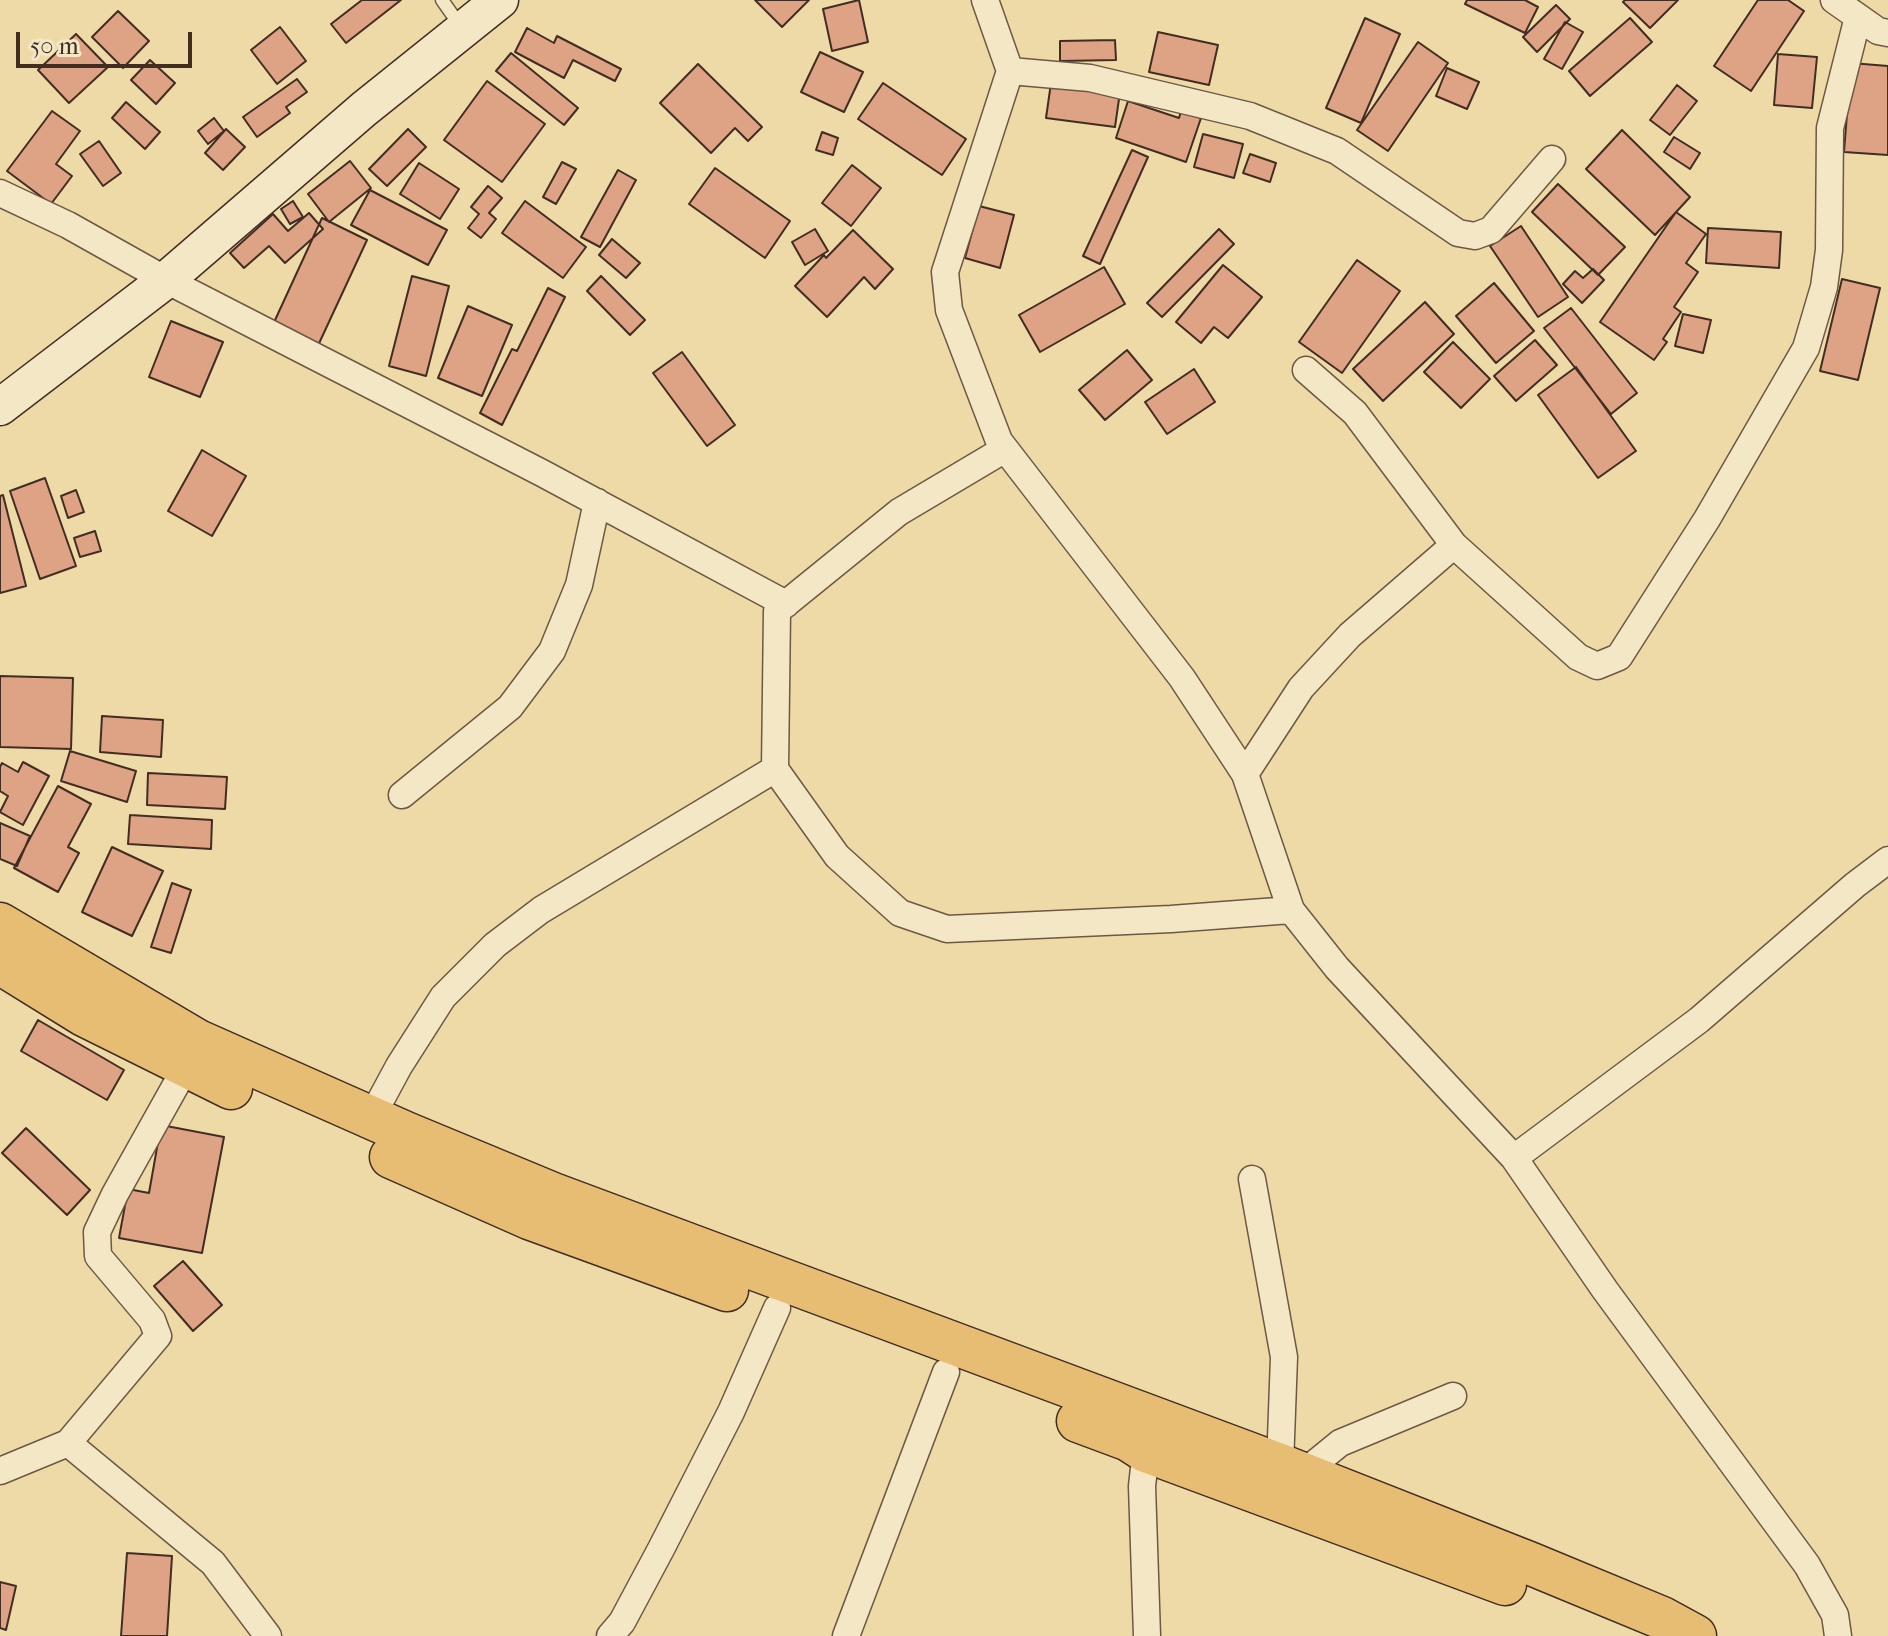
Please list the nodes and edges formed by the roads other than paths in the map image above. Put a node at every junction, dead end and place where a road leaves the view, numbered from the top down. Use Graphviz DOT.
graph roads {
  1 [pos="442,0"];
  2 [pos="500,0"];
  3 [pos="985,0"];
  4 [pos="1834,0"];
  5 [pos="1858,17"];
  6 [pos="462,30"];
  7 [pos="1888,33"];
  8 [pos="1010,71"];
  9 [pos="1552,159"];
  10 [pos="0,193"];
  11 [pos="166,280"];
  12 [pos="1306,370"];
  13 [pos="0,407"];
  14 [pos="1005,449"];
  15 [pos="597,502"];
  16 [pos="1454,545"];
  17 [pos="786,604"];
  18 [pos="775,769"];
  19 [pos="1245,774"];
  20 [pos="402,795"];
  21 [pos="1888,860"];
  22 [pos="1291,910"];
  23 [pos="0,924"];
  24 [pos="0,963"];
  25 [pos="186,1067"];
  26 [pos="371,1118"];
  27 [pos="1514,1158"];
  28 [pos="1252,1179"];
  29 [pos="777,1308"];
  30 [pos="946,1372"];
  31 [pos="1453,1396"];
  32 [pos="68,1443"];
  33 [pos="1146,1451"];
  34 [pos="1291,1470"];
  35 [pos="0,1471"];
  36 [pos="268,1636"];
  37 [pos="610,1636"];
  38 [pos="846,1636"];
  39 [pos="1147,1636"];
  40 [pos="1631,1636"];
  41 [pos="1695,1636"];
  42 [pos="1838,1636"];
  1 -- 6 [label="lane"];
  2 -- 6 [label="main road"];
  3 -- 8 [label="street"];
  4 -- 5 [label="street"];
  5 -- 7 [label="street"];
  5 -- 16 [label="street"];
  6 -- 11 [label="main road"];
  8 -- 9 [label="street"];
  8 -- 14 [label="street"];
  10 -- 11 [label="street"];
  11 -- 13 [label="main road"];
  11 -- 15 [label="street"];
  12 -- 16 [label="street"];
  14 -- 17 [label="street"];
  14 -- 19 [label="street"];
  15 -- 17 [label="street"];
  15 -- 20 [label="street"];
  16 -- 19 [label="street"];
  17 -- 18 [label="street"];
  18 -- 22 [label="street"];
  18 -- 26 [label="street"];
  19 -- 22 [label="street"];
  21 -- 27 [label="street"];
  22 -- 27 [label="street"];
  23 -- 26 [label="main road"];
  24 -- 25 [label="main road"];
  25 -- 29 [label="main road"];
  25 -- 32 [label="street"];
  26 -- 34 [label="main road"];
  27 -- 42 [label="street"];
  28 -- 34 [label="street"];
  29 -- 30 [label="main road"];
  29 -- 37 [label="street"];
  30 -- 33 [label="main road"];
  30 -- 38 [label="street"];
  31 -- 34 [label="street"];
  32 -- 35 [label="street"];
  32 -- 36 [label="street"];
  33 -- 39 [label="street"];
  33 -- 40 [label="main road"];
  34 -- 41 [label="main road"];
}
